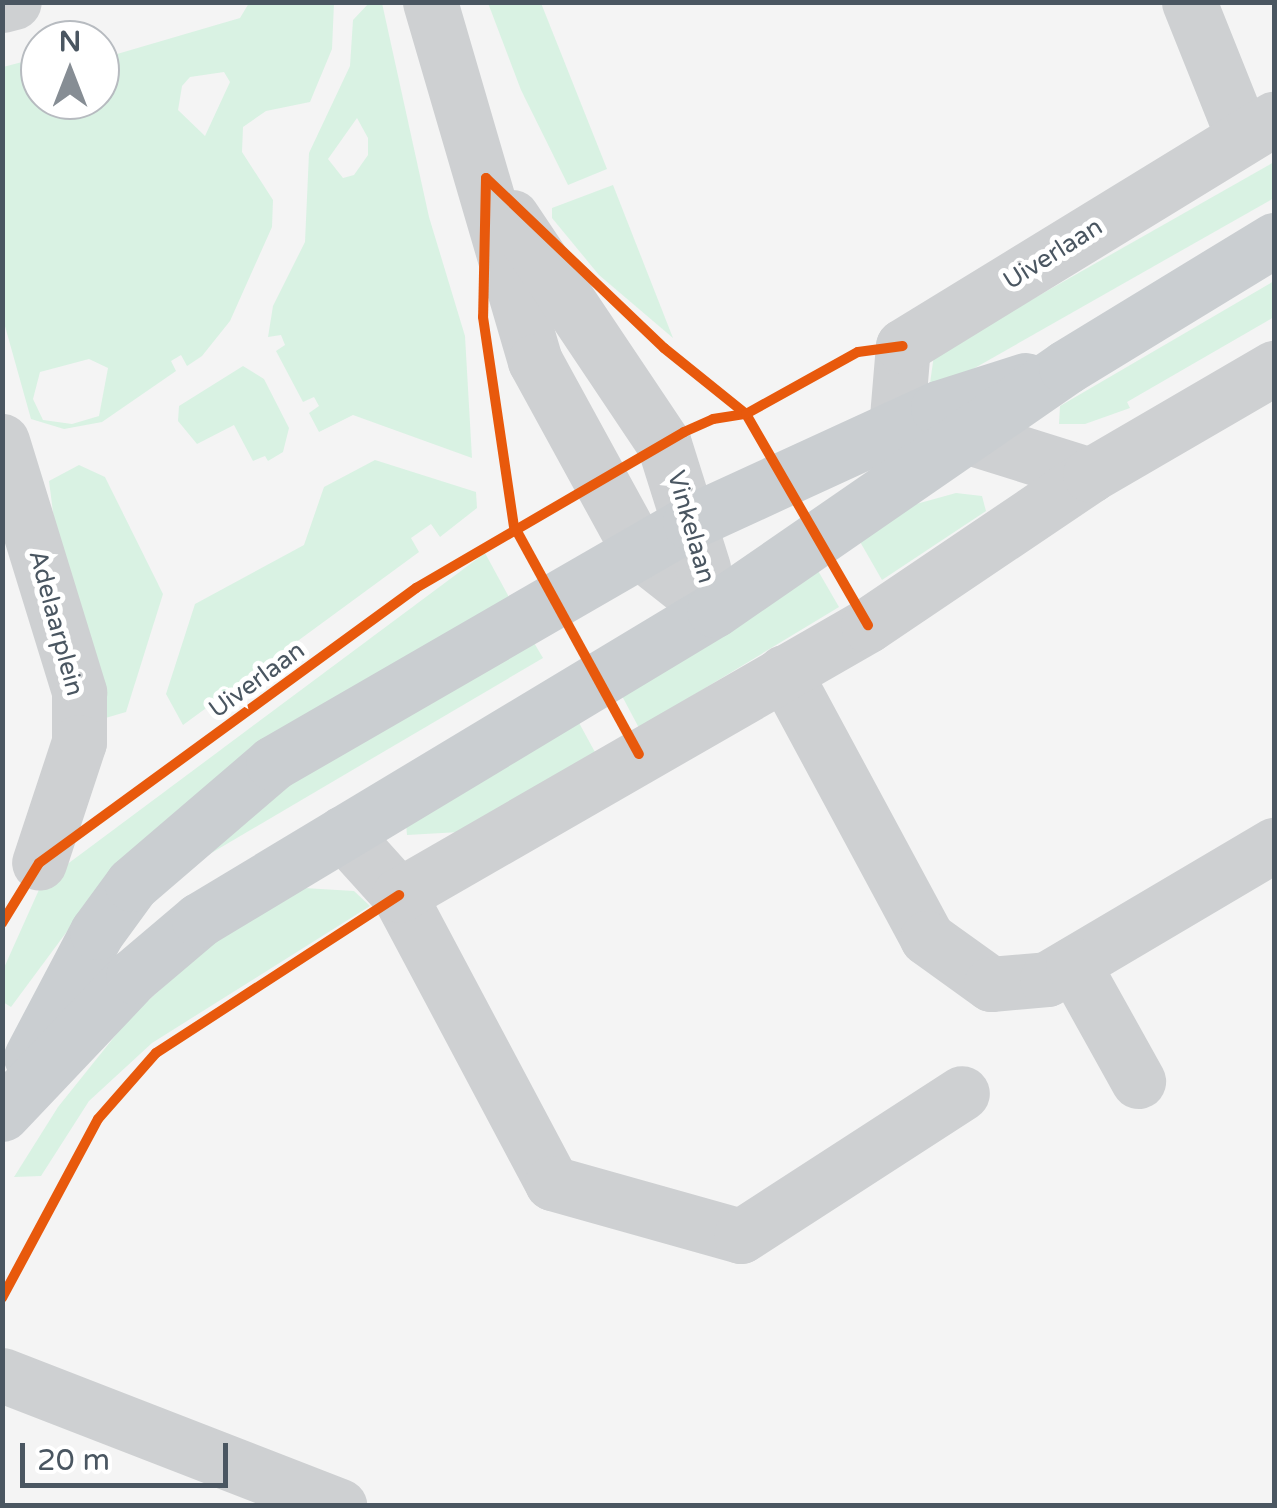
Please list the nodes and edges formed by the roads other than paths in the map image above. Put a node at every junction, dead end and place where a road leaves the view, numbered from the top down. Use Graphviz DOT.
graph roads {
  1 [pos="14,2"];
  2 [pos="430,2"];
  3 [pos="1189,2"];
  4 [pos="2,5"];
  5 [pos="1259,128"];
  6 [pos="486,178"];
  7 [pos="1274,240"];
  8 [pos="1066,367"];
  9 [pos="1274,368"];
  10 [pos="896,429"];
  11 [pos="972,438"];
  12 [pos="2,442"];
  13 [pos="1090,475"];
  14 [pos="690,522"];
  15 [pos="639,551"];
  16 [pos="714,610"];
  17 [pos="784,672"];
  18 [pos="343,833"];
  19 [pos="1274,845"];
  20 [pos="39,863"];
  21 [pos="398,895"];
  22 [pos="1073,964"];
  23 [pos="1138,1081"];
  24 [pos="962,1094"];
  25 [pos="2,1112"];
  26 [pos="2,1375"];
  27 [pos="340,1506"];
  1 -- 4 [label="street"];
  2 -- 6 [label="street, Vinkelaan"];
  3 -- 5 [label="street"];
  5 -- 10 [label="street, Uiverlaan"];
  6 -- 14 [label="street, Vinkelaan"];
  6 -- 15 [label="street, Vinkelaan"];
  7 -- 8 [label="main road"];
  8 -- 10 [label="main road"];
  8 -- 11 [label="main road"];
  9 -- 13 [label="street"];
  10 -- 14 [label="main road"];
  11 -- 13 [label="street"];
  11 -- 16 [label="main road"];
  12 -- 20 [label="street, Adelaarplein"];
  13 -- 17 [label="street"];
  14 -- 15 [label="main road"];
  14 -- 16 [label="street, Vinkelaan"];
  15 -- 16 [label="street, Vinkelaan"];
  15 -- 25 [label="main road"];
  16 -- 18 [label="main road"];
  17 -- 21 [label="street"];
  17 -- 22 [label="street"];
  18 -- 21 [label="street"];
  18 -- 25 [label="main road"];
  19 -- 22 [label="street"];
  21 -- 24 [label="street"];
  22 -- 23 [label="street"];
  26 -- 27 [label="street"];
}
